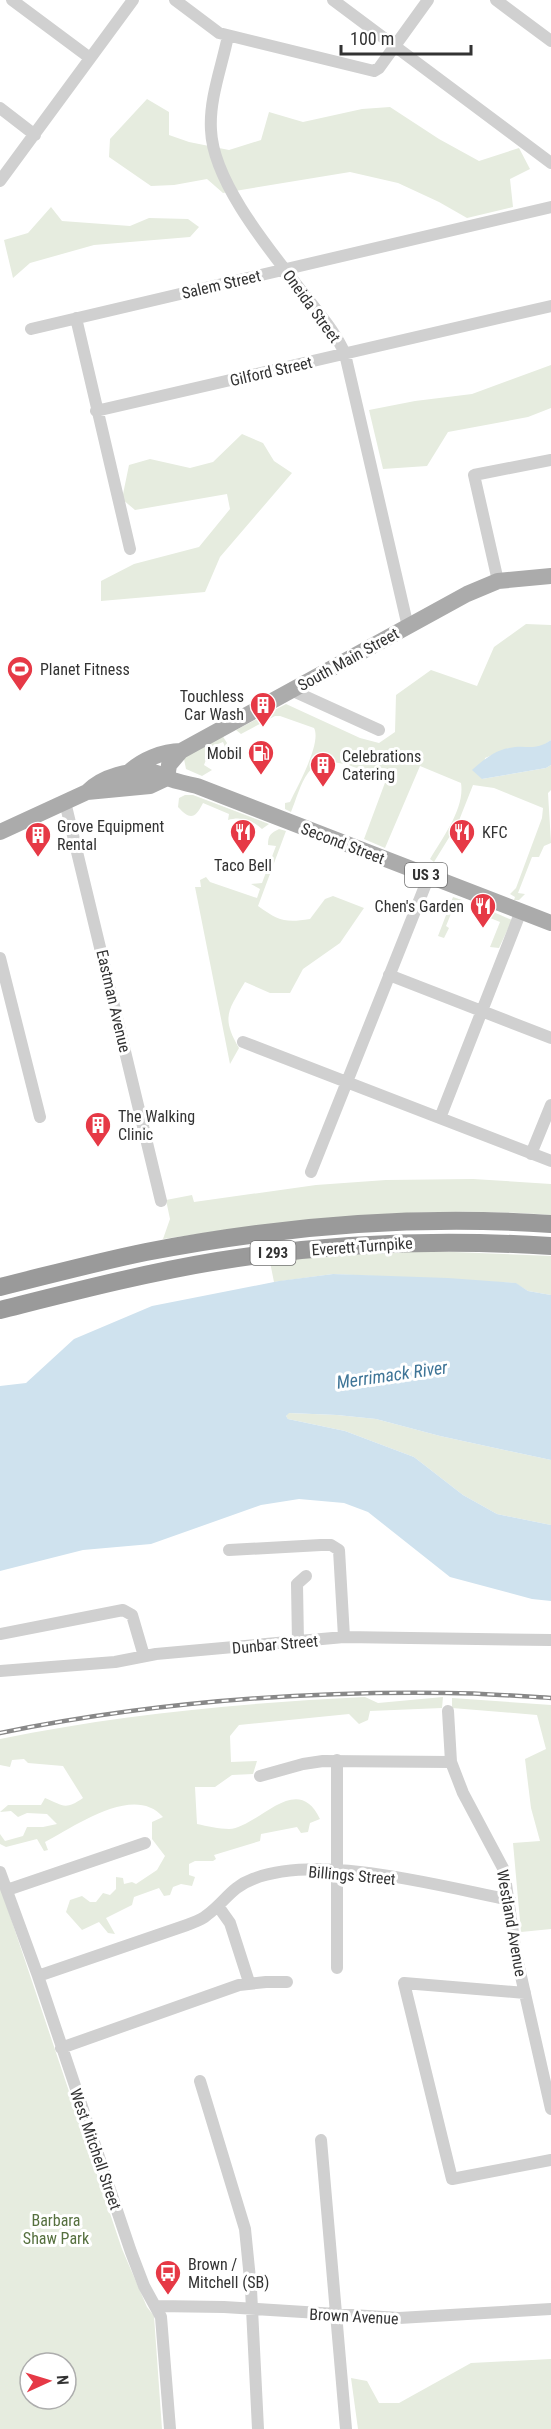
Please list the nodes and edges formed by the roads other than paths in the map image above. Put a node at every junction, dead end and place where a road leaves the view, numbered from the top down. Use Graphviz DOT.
graph roads {
  1 [pos="12,0"];
  2 [pos="133,0"];
  3 [pos="175,0"];
  4 [pos="333,0"];
  5 [pos="428,0"];
  6 [pos="496,0"];
  7 [pos="228,36"];
  8 [pos="551,41"];
  9 [pos="394,45"];
  10 [pos="90,58"];
  11 [pos="0,108"];
  12 [pos="35,135"];
  13 [pos="551,163"];
  14 [pos="0,182"];
  15 [pos="551,207"];
  16 [pos="284,269"];
  17 [pos="551,306"];
  18 [pos="76,318"];
  19 [pos="31,329"];
  20 [pos="345,354"];
  21 [pos="96,411"];
  22 [pos="551,460"];
  23 [pos="130,549"];
  24 [pos="551,576"];
  25 [pos="498,581"];
  26 [pos="408,627"];
  27 [pos="291,690"];
  28 [pos="379,730"];
  29 [pos="181,750"];
  30 [pos="128,774"];
  31 [pos="167,778"];
  32 [pos="87,792"];
  33 [pos="65,802"];
  34 [pos="0,832"];
  35 [pos="429,876"];
  36 [pos="521,911"];
  37 [pos="551,923"];
  38 [pos="0,958"];
  39 [pos="389,975"];
  40 [pos="482,1010"];
  41 [pos="551,1038"];
  42 [pos="243,1042"];
  43 [pos="346,1083"];
  44 [pos="551,1105"];
  45 [pos="40,1118"];
  46 [pos="440,1118"];
  47 [pos="531,1154"];
  48 [pos="551,1161"];
  49 [pos="311,1172"];
  50 [pos="161,1201"];
  51 [pos="551,1224"];
  52 [pos="551,1246"];
  53 [pos="0,1287"];
  54 [pos="0,1310"];
  55 [pos="229,1550"];
  56 [pos="306,1576"];
  57 [pos="0,1634"];
  58 [pos="344,1637"];
  59 [pos="551,1640"];
  60 [pos="298,1643"];
  61 [pos="144,1656"];
  62 [pos="0,1671"];
  63 [pos="448,1711"];
  64 [pos="337,1760"];
  65 [pos="451,1762"];
  66 [pos="260,1776"];
  67 [pos="145,1843"];
  68 [pos="336,1870"];
  69 [pos="0,1872"];
  70 [pos="7,1890"];
  71 [pos="510,1900"];
  72 [pos="218,1906"];
  73 [pos="337,1968"];
  74 [pos="38,1976"];
  75 [pos="249,1982"];
  76 [pos="287,1983"];
  77 [pos="525,1993"];
  78 [pos="61,2048"];
  79 [pos="200,2081"];
  80 [pos="551,2109"];
  81 [pos="321,2140"];
  82 [pos="551,2160"];
  83 [pos="157,2306"];
  84 [pos="251,2309"];
  85 [pos="551,2309"];
  86 [pos="336,2316"];
  87 [pos="170,2429"];
  88 [pos="258,2429"];
  89 [pos="346,2429"];
  1 -- 10 [label="street"];
  2 -- 10 [label="street"];
  3 -- 7 [label="street"];
  4 -- 9 [label="street"];
  5 -- 9 [label="street"];
  6 -- 8 [label="street"];
  7 -- 9 [label="street"];
  7 -- 16 [label="street, Oneida Street"];
  9 -- 13 [label="street"];
  10 -- 12 [label="street"];
  11 -- 12 [label="street"];
  12 -- 14 [label="street"];
  15 -- 16 [label="street, Salem Street"];
  16 -- 18 [label="street, Salem Street"];
  16 -- 20 [label="street, Oneida Street"];
  17 -- 20 [label="street, Gilford Street"];
  18 -- 19 [label="street, Salem Street"];
  18 -- 21 [label="street"];
  20 -- 21 [label="street, Gilford Street"];
  20 -- 26 [label="street, Oneida Street"];
  21 -- 23 [label="street"];
  22 -- 25 [label="street"];
  24 -- 25 [label="main road, South Main Street"];
  25 -- 26 [label="main road, South Main Street"];
  26 -- 27 [label="main road, South Main Street"];
  27 -- 28 [label="street"];
  27 -- 29 [label="main road, South Main Street"];
  29 -- 30 [label="main road, South Main Street"];
  29 -- 31 [label="main road"];
  30 -- 31 [label="main road, US 3"];
  30 -- 32 [label="main road, US 3"];
  31 -- 32 [label="main road, US 3"];
  31 -- 35 [label="main road, Second Street / US 3"];
  32 -- 33 [label="main road, US 3"];
  33 -- 34 [label="main road, US 3"];
  33 -- 50 [label="street, Eastman Avenue"];
  35 -- 36 [label="main road, Second Street / US 3"];
  35 -- 39 [label="street"];
  36 -- 37 [label="main road, Second Street / US 3"];
  36 -- 40 [label="street"];
  38 -- 45 [label="street"];
  39 -- 40 [label="street"];
  39 -- 43 [label="street"];
  40 -- 41 [label="street"];
  40 -- 46 [label="street"];
  42 -- 43 [label="street"];
  43 -- 46 [label="street"];
  43 -- 49 [label="street"];
  44 -- 47 [label="street"];
  46 -- 47 [label="street"];
  47 -- 48 [label="street"];
  51 -- 53 [label="highway, Everett Turnpike / I 293"];
  52 -- 54 [label="highway, Everett Turnpike / I 293"];
  55 -- 58 [label="street"];
  56 -- 60 [label="street"];
  57 -- 61 [label="street"];
  58 -- 59 [label="street, Dunbar Street"];
  58 -- 60 [label="street, Dunbar Street"];
  60 -- 61 [label="street, Dunbar Street"];
  61 -- 62 [label="street, Dunbar Street"];
  63 -- 65 [label="street, Westland Avenue"];
  64 -- 65 [label="street"];
  64 -- 66 [label="street"];
  64 -- 68 [label="street"];
  65 -- 71 [label="street, Westland Avenue"];
  67 -- 70 [label="street"];
  68 -- 71 [label="street, Billings Street"];
  68 -- 72 [label="street, Billings Street"];
  68 -- 73 [label="street"];
  69 -- 70 [label="street, West Mitchell Street"];
  70 -- 74 [label="street, West Mitchell Street"];
  71 -- 77 [label="street, Westland Avenue"];
  72 -- 74 [label="street, Billings Street"];
  72 -- 75 [label="street"];
  74 -- 78 [label="street, West Mitchell Street"];
  75 -- 76 [label="street"];
  75 -- 78 [label="street"];
  77 -- 80 [label="street, Westland Avenue"];
  77 -- 82 [label="street"];
  78 -- 83 [label="street, West Mitchell Street"];
  79 -- 84 [label="street"];
  81 -- 86 [label="street"];
  83 -- 84 [label="street, Brown Avenue"];
  83 -- 87 [label="street, West Mitchell Street"];
  84 -- 86 [label="street, Brown Avenue"];
  84 -- 88 [label="street"];
  85 -- 86 [label="street, Brown Avenue"];
  86 -- 89 [label="street"];
}
